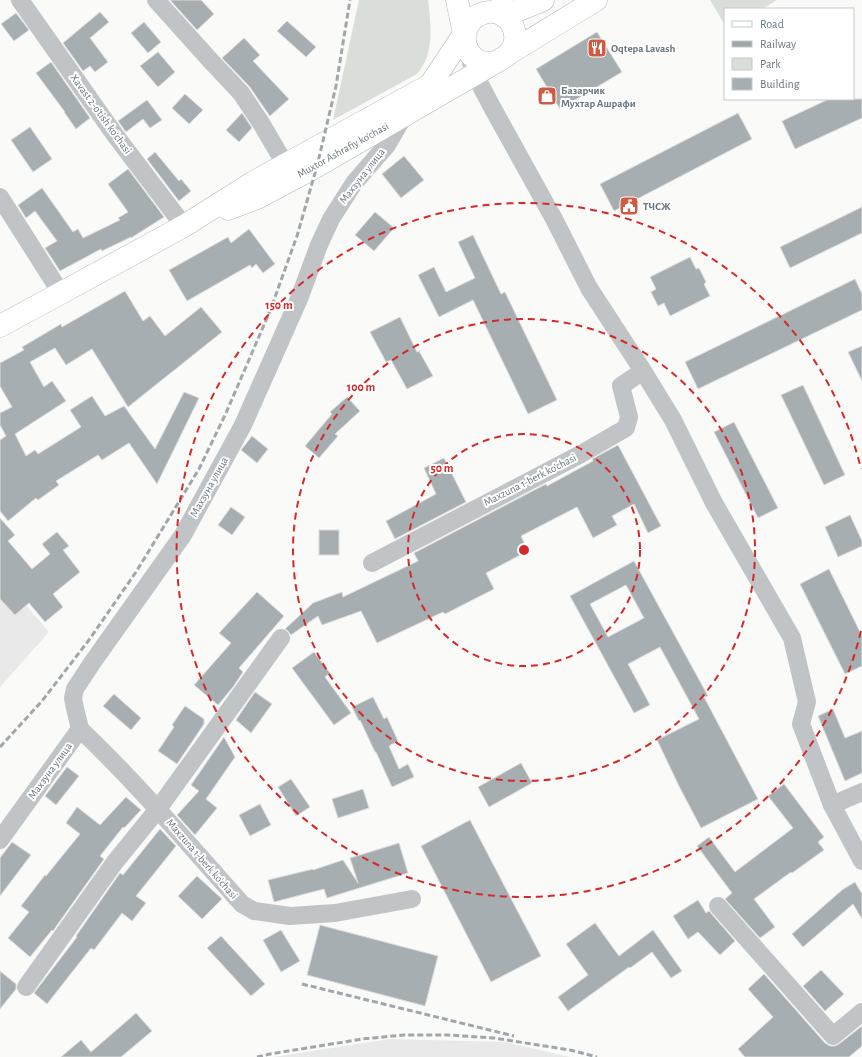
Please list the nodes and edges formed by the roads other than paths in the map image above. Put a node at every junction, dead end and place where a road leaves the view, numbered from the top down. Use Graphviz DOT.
graph roads {
  1 [pos="20,0"];
  2 [pos="156,0"];
  3 [pos="457,0"];
  4 [pos="543,0"];
  5 [pos="596,0"];
  6 [pos="502,8"];
  7 [pos="466,42"];
  8 [pos="503,57"];
  9 [pos="475,75"];
  10 [pos="430,85"];
  11 [pos="404,116"];
  12 [pos="285,164"];
  13 [pos="0,197"];
  14 [pos="184,226"];
  15 [pos="62,293"];
  16 [pos="0,326"];
  17 [pos="643,372"];
  18 [pos="372,564"];
  19 [pos="282,638"];
  20 [pos="80,729"];
  21 [pos="862,792"];
  22 [pos="832,804"];
  23 [pos="158,809"];
  24 [pos="0,840"];
  25 [pos="862,862"];
  26 [pos="412,899"];
  27 [pos="718,906"];
  28 [pos="26,987"];
  29 [pos="862,1012"];
  1 -- 14 [label="street, Xavast 2-o'tish ko'chasi"];
  2 -- 12 [label="street"];
  3 -- 7 [label="main road"];
  3 -- 10 [label="main road"];
  4 -- 6 [label="main road"];
  5 -- 8 [label="main road, Muxtor Ashrafiy ko'chasi"];
  6 -- 7 [label="main road"];
  6 -- 8 [label="main road"];
  7 -- 8 [label="main road"];
  7 -- 9 [label="street"];
  7 -- 10 [label="main road, Muxtor Ashrafiy ko'chasi"];
  8 -- 9 [label="main road, Muxtor Ashrafiy ko'chasi"];
  9 -- 11 [label="main road, Muxtor Ashrafiy ko'chasi"];
  9 -- 17 [label="street"];
  10 -- 12 [label="main road, Muxtor Ashrafiy ko'chasi"];
  11 -- 14 [label="main road, Muxtor Ashrafiy ko'chasi"];
  11 -- 20 [label="street, Махзуна улица"];
  12 -- 14 [label="main road, Muxtor Ashrafiy ko'chasi"];
  13 -- 15 [label="street"];
  14 -- 15 [label="main road, Muxtor Ashrafiy ko'chasi"];
  15 -- 16 [label="main road, Muxtor Ashrafiy ko'chasi"];
  17 -- 18 [label="street, Maxzuna 1-berk ko'chasi"];
  17 -- 22 [label="street"];
  19 -- 23 [label="street, Maxzuna 1-berk ko'chasi"];
  20 -- 23 [label="street, Maxzuna 1-berk ko'chasi"];
  20 -- 24 [label="street, Махзуна улица"];
  21 -- 22 [label="street"];
  22 -- 25 [label="street"];
  23 -- 26 [label="street, Maxzuna 1-berk ko'chasi"];
  23 -- 28 [label="street, Maxzuna 1-berk ko'chasi"];
  27 -- 29 [label="street"];
}
